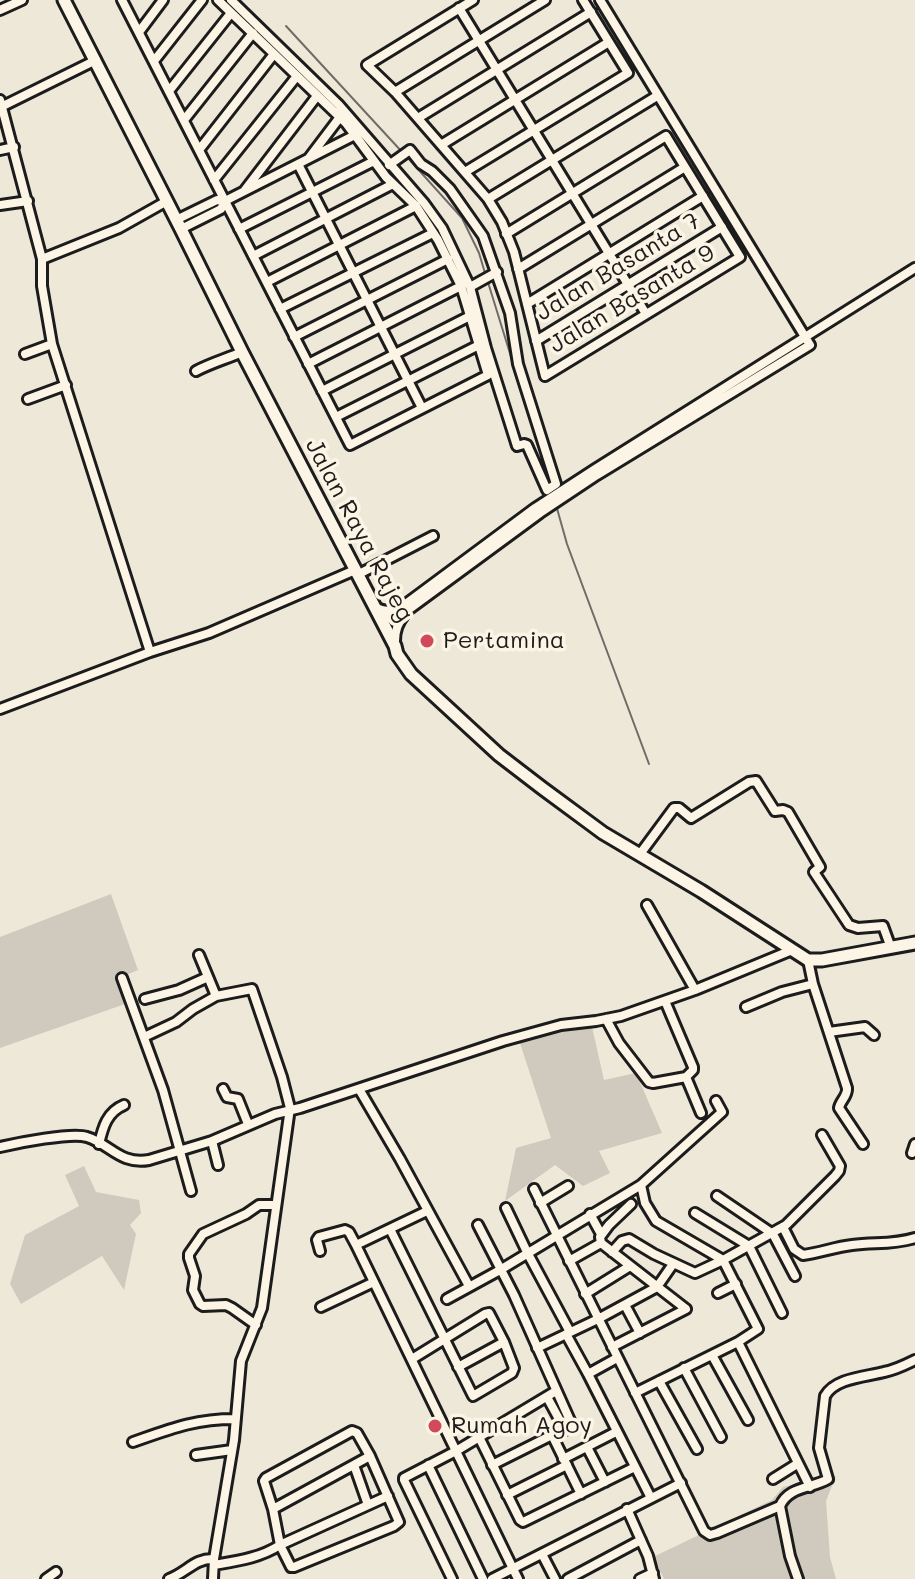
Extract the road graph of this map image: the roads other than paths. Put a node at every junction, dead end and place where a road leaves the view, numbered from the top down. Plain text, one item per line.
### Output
1 (22, 0) edge
2 (64, 0) edge
3 (123, 0) edge
4 (163, 0) edge
5 (202, 0) edge
6 (218, 0) edge
7 (231, 0) edge
8 (473, 0) edge
9 (545, 0) edge
10 (583, 0) edge
11 (600, 0) edge
12 (459, 8) junction
13 (0, 10) edge
14 (591, 12) junction
15 (231, 13) junction
16 (139, 32) junction
17 (253, 33) junction
18 (479, 40) junction
19 (609, 42) junction
20 (274, 54) junction
21 (96, 60) junction
22 (154, 61) junction
23 (497, 70) junction
24 (297, 76) junction
25 (169, 91) junction
26 (395, 92) junction
27 (317, 96) junction
28 (657, 96) junction
29 (515, 100) junction
30 (1, 104) edge
31 (340, 117) junction
32 (418, 118) junction
33 (184, 120) junction
34 (534, 130) junction
35 (355, 135) junction
36 (441, 145) junction
37 (14, 147) junction
38 (0, 150) edge
39 (199, 150) junction
40 (308, 159) junction
41 (552, 160) junction
42 (374, 161) junction
43 (298, 164) junction
44 (389, 165) junction
45 (685, 167) junction
46 (465, 172) junction
47 (214, 180) junction
48 (393, 184) junction
49 (244, 192) junction
50 (312, 192) junction
51 (572, 193) junction
52 (703, 196) junction
53 (488, 199) junction
54 (28, 201) junction
55 (167, 201) junction
56 (225, 201) junction
57 (0, 205) edge
58 (416, 206) junction
59 (325, 218) junction
60 (591, 224) junction
61 (179, 225) junction
62 (722, 227) junction
63 (239, 229) junction
64 (433, 233) junction
65 (506, 234) junction
66 (339, 245) junction
67 (609, 254) junction
68 (253, 256) junction
69 (42, 259) junction
70 (448, 259) junction
71 (915, 268) edge
72 (518, 269) junction
73 (353, 273) junction
74 (490, 276) junction
75 (267, 282) junction
76 (628, 284) junction
77 (466, 286) junction
78 (367, 300) junction
79 (527, 304) junction
80 (280, 309) junction
81 (646, 314) junction
82 (470, 316) junction
83 (381, 327) junction
84 (294, 337) junction
85 (805, 337) junction
86 (536, 341) junction
87 (52, 344) junction
88 (479, 345) junction
89 (242, 352) junction
90 (25, 354) dead end
91 (395, 355) junction
92 (308, 364) junction
93 (196, 371) dead end
94 (408, 381) junction
95 (66, 385) junction
96 (322, 391) junction
97 (28, 399) dead end
98 (422, 408) junction
99 (336, 417) junction
100 (433, 536) dead end
101 (356, 573) junction
102 (374, 606) junction
103 (408, 610) junction
104 (380, 618) junction
105 (395, 646) junction
106 (150, 652) junction
107 (0, 709) edge
108 (640, 854) junction
109 (647, 905) dead end
110 (915, 943) edge
111 (891, 948) junction
112 (792, 950) junction
113 (199, 955) dead end
114 (808, 960) junction
115 (208, 977) junction
116 (122, 978) dead end
117 (813, 984) junction
118 (695, 990) junction
119 (216, 996) junction
120 (145, 999) dead end
121 (665, 1001) junction
122 (746, 1007) dead end
123 (606, 1019) junction
124 (829, 1032) junction
125 (874, 1035) dead end
126 (144, 1037) junction
127 (686, 1077) junction
128 (223, 1089) dead end
129 (359, 1089) junction
130 (716, 1101) dead end
131 (124, 1105) dead end
132 (290, 1111) junction
133 (701, 1113) dead end
134 (248, 1124) junction
135 (822, 1135) dead end
136 (212, 1141) junction
137 (99, 1144) junction
138 (863, 1144) dead end
139 (0, 1147) edge
140 (179, 1152) junction
141 (218, 1165) dead end
142 (641, 1185) junction
143 (568, 1186) dead end
144 (534, 1189) dead end
145 (191, 1191) dead end
146 (717, 1196) dead end
147 (540, 1203) junction
148 (631, 1204) dead end
149 (276, 1205) junction
150 (506, 1208) dead end
151 (427, 1211) junction
152 (695, 1213) dead end
153 (590, 1214) junction
154 (478, 1225) dead end
155 (783, 1227) junction
156 (391, 1231) junction
157 (773, 1234) junction
158 (556, 1236) junction
159 (601, 1238) junction
160 (915, 1238) edge
161 (356, 1245) junction
162 (749, 1246) junction
163 (320, 1251) dead end
164 (527, 1252) junction
165 (612, 1252) junction
166 (723, 1260) junction
167 (569, 1261) junction
168 (673, 1264) junction
169 (630, 1266) junction
170 (500, 1270) junction
171 (795, 1276) dead end
172 (374, 1282) junction
173 (736, 1284) junction
174 (469, 1286) junction
175 (657, 1287) junction
176 (718, 1293) dead end
177 (585, 1294) junction
178 (447, 1299) dead end
179 (625, 1305) junction
180 (321, 1307) dead end
181 (782, 1313) dead end
182 (598, 1319) junction
183 (256, 1325) junction
184 (568, 1333) junction
185 (640, 1333) junction
186 (444, 1340) junction
187 (504, 1342) junction
188 (738, 1342) junction
189 (612, 1347) junction
190 (537, 1348) junction
191 (712, 1355) junction
192 (617, 1358) junction
193 (412, 1359) junction
194 (915, 1360) edge
195 (458, 1367) junction
196 (684, 1368) junction
197 (588, 1374) junction
198 (659, 1381) junction
199 (556, 1391) junction
200 (635, 1393) junction
201 (547, 1397) junction
202 (235, 1419) junction
203 (748, 1420) dead end
204 (568, 1427) junction
205 (616, 1432) junction
206 (552, 1435) junction
207 (479, 1437) junction
208 (721, 1437) dead end
209 (133, 1442) dead end
210 (587, 1447) junction
211 (697, 1449) dead end
212 (232, 1450) junction
213 (456, 1451) junction
214 (196, 1455) dead end
215 (370, 1456) junction
216 (565, 1462) junction
217 (797, 1464) junction
218 (354, 1465) junction
219 (428, 1465) junction
220 (492, 1465) junction
221 (635, 1467) junction
222 (773, 1479) dead end
223 (605, 1482) junction
224 (681, 1483) junction
225 (810, 1487) junction
226 (581, 1494) junction
227 (507, 1495) junction
228 (388, 1496) junction
229 (651, 1498) junction
230 (368, 1505) junction
231 (780, 1506) junction
232 (273, 1509) junction
233 (627, 1509) junction
234 (641, 1540) junction
235 (280, 1545) junction
236 (542, 1554) junction
237 (214, 1562) junction
238 (513, 1569) junction
239 (587, 1569) junction
240 (56, 1572) dead end
241 (653, 1576) edge
242 (46, 1579) edge
243 (169, 1579) edge
244 (213, 1579) edge
245 (452, 1579) edge
246 (483, 1579) edge
247 (492, 1579) edge
248 (518, 1579) edge
249 (555, 1579) edge
250 (568, 1579) edge
251 (592, 1579) edge
252 (640, 1579) edge
253 (798, 1579) edge

1 - 13 street
2 - 21 main road, Jalan Raya Rajeg
3 - 16 street
4 - 16 street
5 - 22 street
6 - 15 street
7 - 44 street
8 - 12 street
9 - 18 street
10 - 14 street
11 - 28 street
12 - 18 street
12 - 26 street
14 - 19 street
14 - 23 street
15 - 17 street
15 - 25 street
16 - 22 street
17 - 20 street
17 - 33 street
18 - 23 street
18 - 26 street
19 - 29 street
19 - 34 street
20 - 24 street
20 - 39 street
21 - 30 street
21 - 55 main road, Jalan Raya Rajeg
22 - 25 street
23 - 29 street
23 - 32 street
24 - 27 street
24 - 47 street
25 - 33 street
26 - 32 street
27 - 31 street
27 - 49 street
28 - 41 street
28 - 85 street
29 - 34 street
29 - 36 street
30 - 37 street
31 - 35 street
31 - 40 street
32 - 36 street
33 - 39 street
34 - 41 street
34 - 46 street
35 - 40 street
35 - 42 street
36 - 46 street
37 - 38 street
37 - 54 street
39 - 47 street
40 - 43 street
41 - 51 street
41 - 53 street
42 - 48 street
42 - 50 street
43 - 49 street
43 - 50 street
44 - 74 street
44 - 77 street
45 - 51 street
45 - 52 street
45 - 60 street
46 - 53 street
47 - 56 street
48 - 58 street
48 - 59 street
49 - 56 street
50 - 59 street
50 - 63 street
51 - 60 street
51 - 65 street
52 - 62 street
52 - 67 street
53 - 65 street
54 - 57 street
54 - 69 street
55 - 61 main road, Jalan Raya Rajeg
55 - 69 street
56 - 61 street
56 - 63 street
58 - 64 street
58 - 66 street
59 - 66 street
59 - 68 street
60 - 67 street
60 - 72 street
61 - 89 main road, Jalan Raya Rajeg
62 - 76 street, Jalan Basanta 7
62 - 81 street, Jalan Basanta 9
63 - 68 street
64 - 70 street
64 - 73 street
65 - 72 street
66 - 73 street
66 - 75 street
67 - 76 street
67 - 79 street
68 - 75 street
69 - 87 street
70 - 77 street
70 - 78 street
71 - 85 street
72 - 79 street
73 - 78 street
73 - 80 street
74 - 77 street
74 - 77 street
75 - 80 street
76 - 81 street
76 - 86 street, Jalan Basanta 7
77 - 82 street
77 - 83 street
78 - 83 street
78 - 84 street
79 - 86 street
80 - 84 street
81 - 86 street, Jalan Basanta 9
82 - 88 street
82 - 91 street
83 - 91 street
83 - 92 street
84 - 92 street
85 - 102 street
85 - 103 street
87 - 90 street
87 - 95 street
88 - 94 street
88 - 98 street
89 - 93 street
89 - 101 main road, Jalan Raya Rajeg
91 - 94 street
91 - 96 street
92 - 96 street
94 - 98 street
94 - 99 street
95 - 97 street
95 - 106 street
96 - 99 street
98 - 99 street
100 - 101 street
101 - 102 main road, Jalan Raya Rajeg
101 - 106 street
102 - 104 main road, Jalan Raya Rajeg
103 - 104 street
103 - 105 street
104 - 105 main road, Jalan Raya Rajeg
105 - 108 main road, Jalan Raya Rajeg
106 - 107 street
108 - 111 street
108 - 112 main road, Jalan Raya Rajeg
109 - 118 street
110 - 111 main road
111 - 114 main road
112 - 114 main road, Jalan Raya Rajeg
112 - 118 street
113 - 115 street
114 - 117 street
115 - 119 street
115 - 120 street
116 - 126 street
117 - 122 street
117 - 124 street
118 - 121 street
119 - 126 street
119 - 132 street
121 - 123 street
121 - 127 street
123 - 127 street
123 - 129 street
124 - 125 street
124 - 138 street
126 - 140 street
127 - 133 street
128 - 134 street
129 - 132 street
129 - 151 street
130 - 142 street
131 - 137 street
132 - 134 street
132 - 149 street
134 - 136 street
135 - 155 street
136 - 140 street
136 - 141 street
137 - 139 street
137 - 140 street
140 - 145 street
142 - 153 street
142 - 166 street
143 - 147 street
144 - 147 street
146 - 157 street
147 - 158 street
148 - 159 street
149 - 183 street
149 - 183 street
150 - 164 street
151 - 156 street
151 - 174 street
152 - 162 street
153 - 158 street
153 - 159 street
154 - 170 street
155 - 157 street
155 - 160 street
156 - 161 street
156 - 186 street
157 - 162 street
157 - 171 street
158 - 164 street
158 - 167 street
159 - 165 street
159 - 167 street
161 - 163 street
161 - 172 street
162 - 166 street
162 - 181 street
164 - 170 street
164 - 184 street
165 - 168 street
165 - 169 street
166 - 168 street
166 - 173 street
167 - 177 street
168 - 175 street
169 - 175 street
169 - 177 street
170 - 174 street
170 - 190 street
172 - 180 street
172 - 193 street
173 - 176 street
173 - 188 street
174 - 178 street
175 - 179 street
175 - 185 street
177 - 182 street
179 - 182 street
179 - 185 street
182 - 184 street
182 - 189 street
183 - 202 street
184 - 190 street
184 - 197 street
185 - 189 street
186 - 187 street
186 - 193 street
186 - 195 street
187 - 195 street
187 - 195 street
188 - 191 street
188 - 217 street
189 - 192 street
190 - 199 street
191 - 196 street
191 - 203 street
192 - 197 street
192 - 200 street
193 - 213 street
194 - 225 street
196 - 198 street
196 - 208 street
197 - 205 street
198 - 200 street
198 - 211 street
199 - 201 street
199 - 204 street
200 - 224 street
201 - 204 street
201 - 207 street
202 - 209 street
202 - 212 street
204 - 206 street
205 - 210 street
205 - 221 street
206 - 216 street
206 - 220 street
207 - 213 street
207 - 220 street
210 - 216 street
210 - 223 street
212 - 214 street
212 - 237 street
213 - 219 street
213 - 238 street
215 - 218 street
215 - 228 street
215 - 232 street
216 - 226 street
216 - 227 street
217 - 222 street
217 - 225 street
218 - 230 street
218 - 232 street
219 - 245 street
219 - 246 street
220 - 227 street
221 - 223 street
221 - 229 street
223 - 226 street
224 - 229 street
224 - 231 street
225 - 231 street
226 - 227 street
228 - 230 street
228 - 235 street
229 - 233 street
230 - 235 street
231 - 253 street
232 - 235 street
233 - 234 street
233 - 236 street
234 - 239 street
234 - 241 street
235 - 237 street
236 - 238 street
236 - 249 street
237 - 243 street
237 - 244 street
238 - 247 street
238 - 248 street
239 - 250 street
239 - 251 street
240 - 242 street
241 - 252 street

